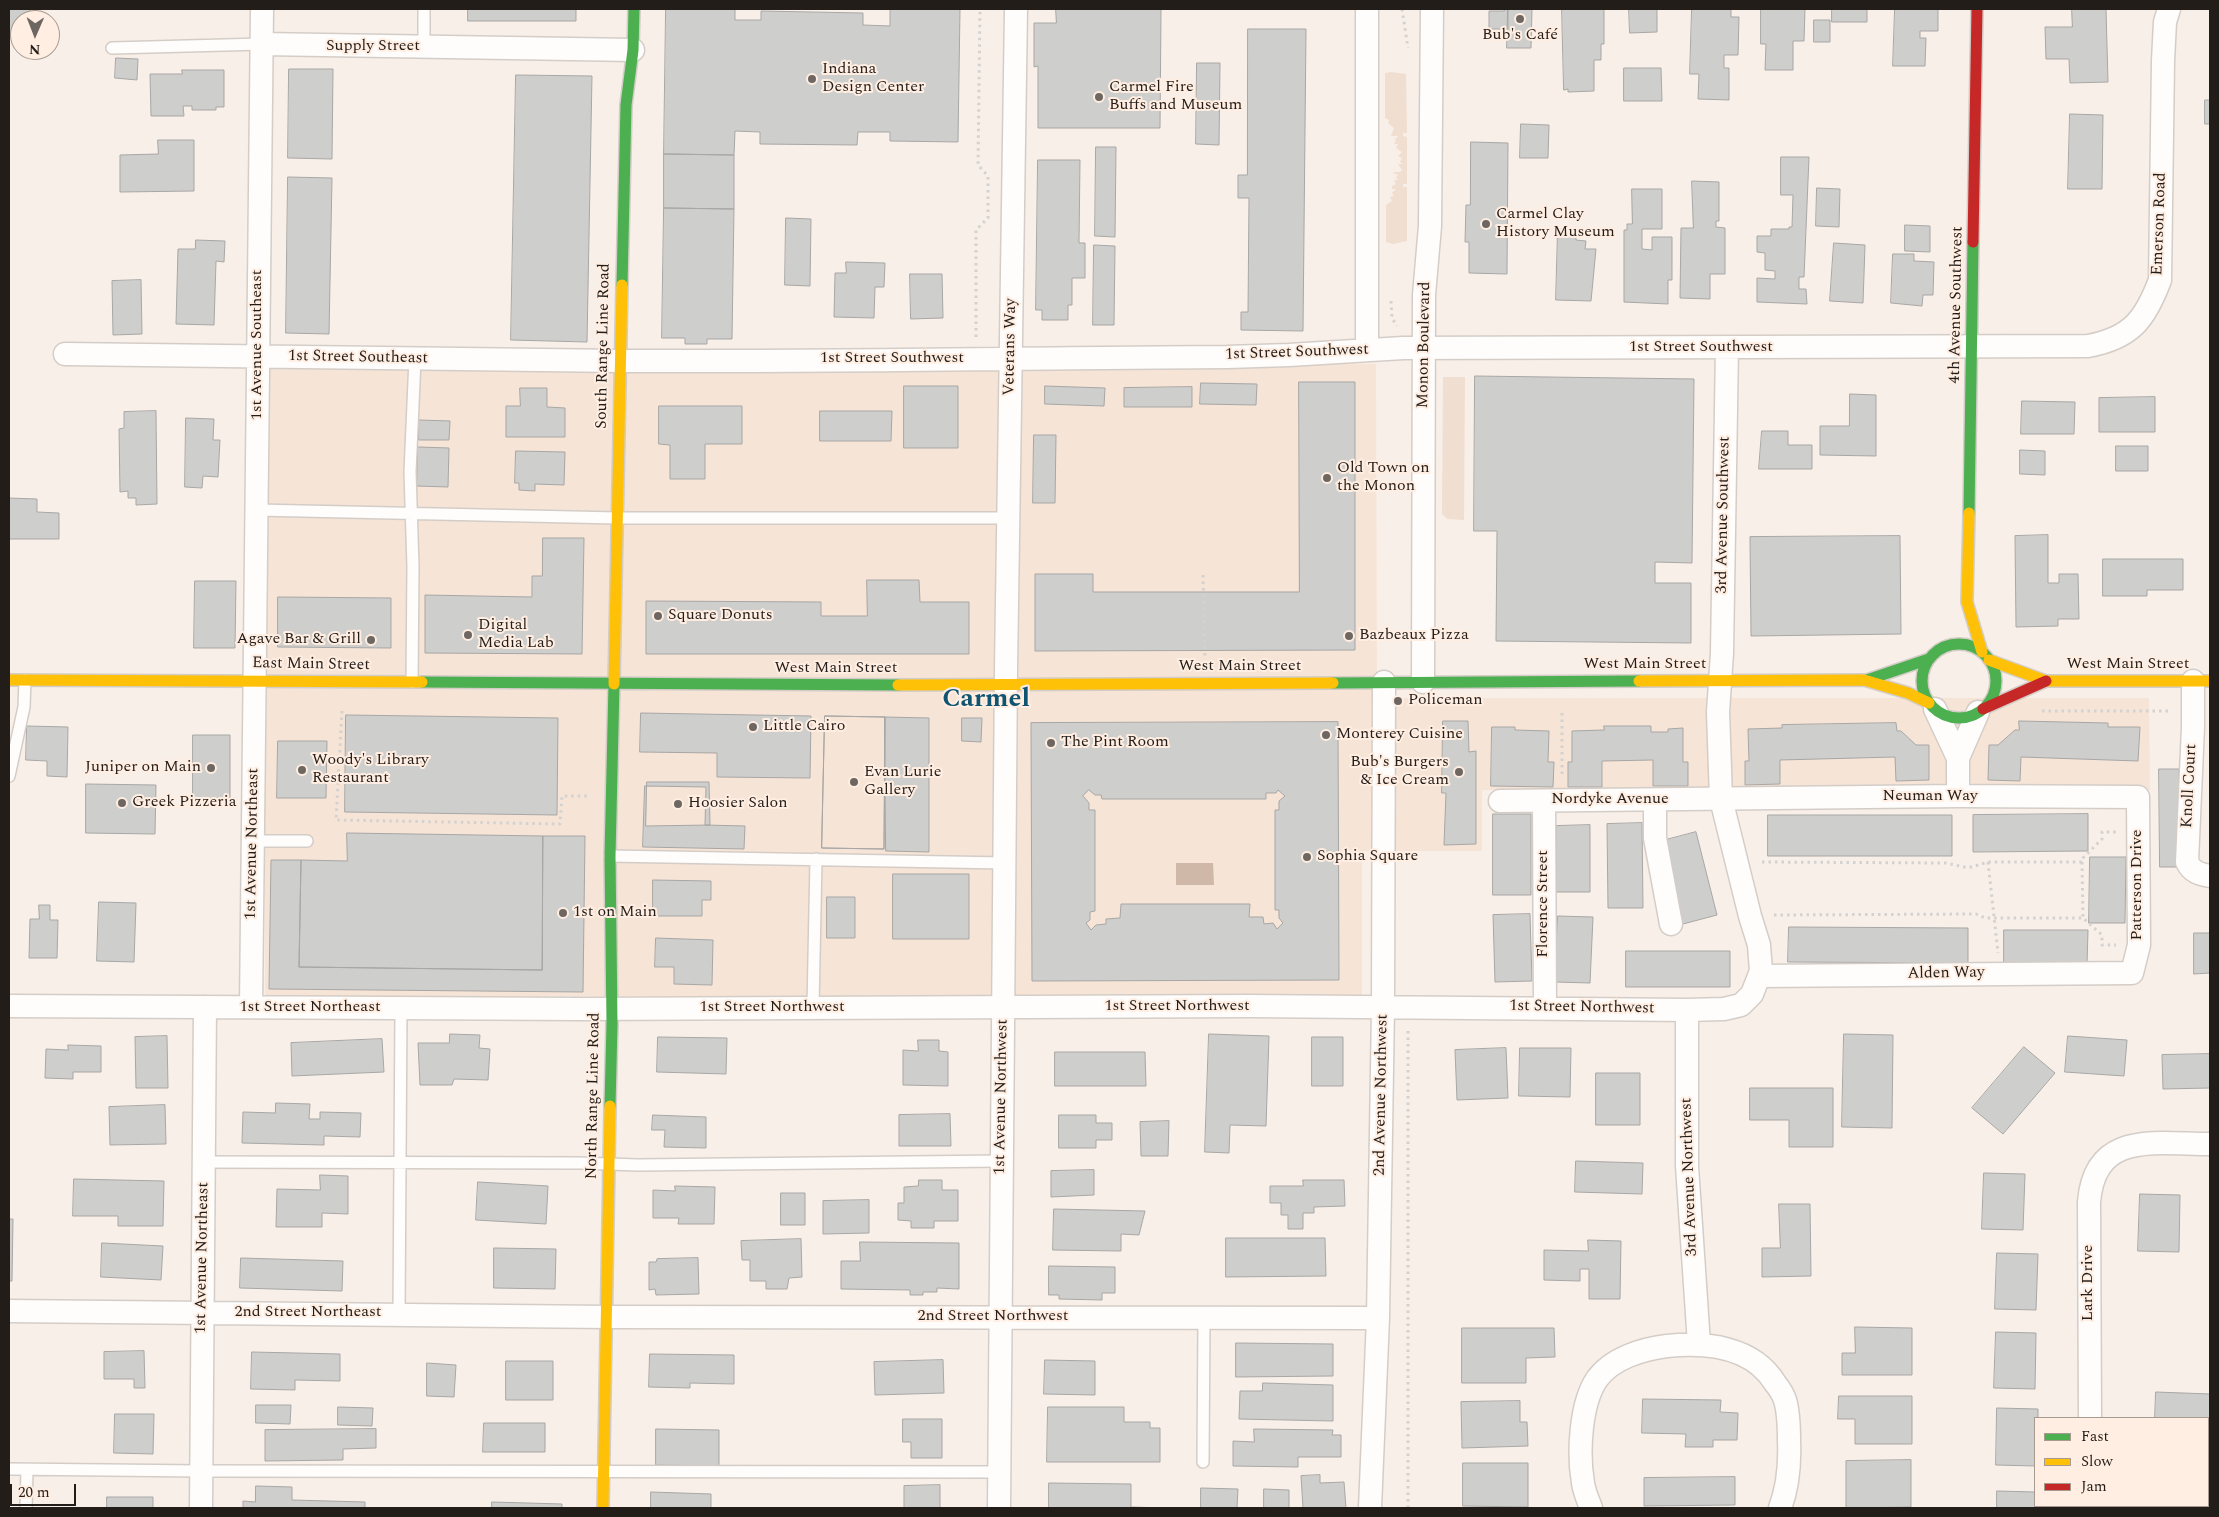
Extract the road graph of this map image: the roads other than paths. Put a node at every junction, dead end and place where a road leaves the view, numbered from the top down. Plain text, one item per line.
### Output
1 (262, 9) edge
2 (424, 9) edge
3 (634, 9) edge
4 (1016, 9) edge
5 (1367, 9) edge
6 (1432, 9) edge
7 (1977, 9) edge
8 (2168, 9) edge
9 (262, 44) junction
10 (424, 47) junction
11 (112, 48) dead end
12 (633, 50) junction
13 (1973, 347) junction
14 (1425, 348) junction
15 (1727, 348) junction
16 (1367, 350) junction
17 (65, 354) dead end
18 (258, 355) junction
19 (1011, 358) junction
20 (415, 359) junction
21 (620, 361) junction
22 (257, 510) junction
23 (411, 514) junction
24 (617, 518) junction
25 (1009, 518) junction
26 (1967, 602) junction
27 (1957, 616) dead end
28 (1944, 637) dead end
29 (1933, 655) junction
30 (1986, 656) junction
31 (9, 680) edge
32 (25, 680) junction
33 (1867, 680) junction
34 (255, 681) junction
35 (2046, 681) junction
36 (2201, 681) edge
37 (412, 682) junction
38 (1384, 682) junction
39 (1423, 682) junction
40 (1719, 682) junction
41 (614, 684) junction
42 (1006, 685) junction
43 (1932, 706) junction
44 (1981, 710) junction
45 (1958, 758) junction
46 (9, 776) edge
47 (1958, 796) junction
48 (2138, 797) joint
49 (1721, 799) junction
50 (1655, 800) junction
51 (1500, 801) dead end
52 (1553, 801) junction
53 (253, 841) junction
54 (307, 841) dead end
55 (610, 856) junction
56 (816, 859) junction
57 (1005, 863) junction
58 (2210, 876) edge
59 (1671, 924) dead end
60 (2132, 973) joint
61 (1760, 976) junction
62 (9, 1006) edge
63 (205, 1007) junction
64 (251, 1007) junction
65 (813, 1007) junction
66 (1383, 1007) junction
67 (401, 1008) junction
68 (612, 1008) junction
69 (1003, 1008) junction
70 (1545, 1008) junction
71 (1687, 1010) junction
72 (2210, 1144) edge
73 (1001, 1161) junction
74 (204, 1162) junction
75 (400, 1163) junction
76 (609, 1164) junction
77 (9, 1311) edge
78 (203, 1312) junction
79 (399, 1313) junction
80 (608, 1316) junction
81 (1001, 1317) junction
82 (1204, 1317) junction
83 (1378, 1318) junction
84 (1699, 1344) junction
85 (2090, 1417) edge
86 (1203, 1462) dead end
87 (9, 1469) edge
88 (27, 1470) junction
89 (202, 1472) junction
90 (603, 1472) junction
91 (999, 1472) junction
92 (26, 1508) edge
93 (201, 1508) edge
94 (603, 1508) edge
95 (999, 1508) edge
96 (1370, 1508) edge
97 (1591, 1508) edge
98 (1780, 1508) edge

1 - 9 street, 1st Avenue Southeast
2 - 10 lane
3 - 12 main road, South Range Line Road
4 - 19 street, Veterans Way
5 - 16 street
6 - 14 street, Monon Boulevard
7 - 13 main road, 4th Avenue Southwest
8 - 13 street, Emerson Road
9 - 10 street, Supply Street
9 - 11 lane, Supply Street
9 - 18 street, 1st Avenue Southeast
10 - 12 street, Supply Street
12 - 21 main road, South Range Line Road
13 - 15 street, 1st Street Southwest
13 - 26 main road, 4th Avenue Southwest
14 - 15 street, 1st Street Southwest
14 - 16 street, 1st Street Southwest
14 - 39 street, Monon Boulevard
15 - 40 street, 3rd Avenue Southwest
16 - 19 street, 1st Street Southwest
17 - 18 street, 1st Street Southeast
18 - 20 street, 1st Street Southeast
18 - 22 street, 1st Avenue Southeast
19 - 21 street, 1st Street Southwest
19 - 25 street, Veterans Way
20 - 21 street, 1st Street Southeast
20 - 23 lane
21 - 24 main road, South Range Line Road
22 - 23 lane
22 - 34 street, 1st Avenue Southeast
23 - 24 lane
23 - 37 lane
24 - 25 lane
24 - 41 main road, South Range Line Road
25 - 42 street, Veterans Way
26 - 27 main road
26 - 30 main road, 4th Avenue Southwest
28 - 29 main road
29 - 30 main road
29 - 33 main road, West Main Street
29 - 43 main road
30 - 35 main road, West Main Street
30 - 44 main road
31 - 32 main road, East Main Street
32 - 34 main road, East Main Street
32 - 46 lane
33 - 40 main road, West Main Street
33 - 43 main road, West Main Street
34 - 37 main road, East Main Street
34 - 53 street, 1st Avenue Northeast
35 - 36 main road, West Main Street
35 - 44 main road, West Main Street
36 - 58 street, Knoll Court
37 - 41 main road, East Main Street
38 - 39 main road, West Main Street
38 - 42 main road, West Main Street
38 - 66 street, 2nd Avenue Northwest
39 - 40 main road, West Main Street
40 - 49 street
41 - 42 main road, West Main Street
41 - 55 main road, North Range Line Road
42 - 57 street, 1st Avenue Northwest
43 - 44 main road
43 - 45 street
44 - 45 street
45 - 47 street
47 - 48 street, Neuman Way
47 - 49 street, Neuman Way
48 - 60 street, Patterson Drive
49 - 50 street, Nordyke Avenue
49 - 61 street
50 - 52 street, Nordyke Avenue
50 - 59 street
51 - 52 street, Nordyke Avenue
52 - 70 street, Florence Street
53 - 54 lane
53 - 64 street, 1st Avenue Northeast
55 - 56 lane
55 - 68 main road, North Range Line Road
56 - 57 lane
56 - 65 lane
57 - 69 street, 1st Avenue Northwest
60 - 61 street, Alden Way
61 - 71 street, 1st Street Northwest
62 - 63 street, 1st Street Northeast
63 - 64 street, 1st Street Northeast
63 - 74 street, 1st Avenue Northeast
64 - 67 street, 1st Street Northeast
65 - 68 street, 1st Street Northwest
65 - 69 street, 1st Street Northwest
66 - 69 street, 1st Street Northwest
66 - 70 street, 1st Street Northwest
66 - 83 street, 2nd Avenue Northwest
67 - 68 street, 1st Street Northeast
67 - 75 lane
68 - 76 main road, North Range Line Road
69 - 73 street, 1st Avenue Northwest
70 - 71 street, 1st Street Northwest
71 - 84 street, 3rd Avenue Northwest
72 - 85 street, Lark Drive
73 - 76 lane
73 - 81 street, 1st Avenue Northwest
74 - 75 lane
74 - 78 street, 1st Avenue Northeast
75 - 76 lane
75 - 79 lane
76 - 80 main road, North Range Line Road
77 - 78 street, 2nd Street Northeast
78 - 79 street, 2nd Street Northeast
78 - 89 street, 1st Avenue Northeast
79 - 80 street, 2nd Street Northeast
80 - 81 street, 2nd Street Northwest
80 - 90 main road, North Range Line Road
81 - 82 street, 2nd Street Northwest
81 - 91 street, 1st Avenue Northwest
82 - 83 street, 2nd Street Northwest
82 - 86 lane
83 - 96 street, 2nd Avenue Northwest
84 - 97 street
84 - 98 street
87 - 88 lane
88 - 89 lane
88 - 92 lane
89 - 90 lane
89 - 93 street, 1st Avenue Northeast
90 - 91 lane
90 - 94 main road, North Range Line Road
91 - 95 street, 1st Avenue Northwest

